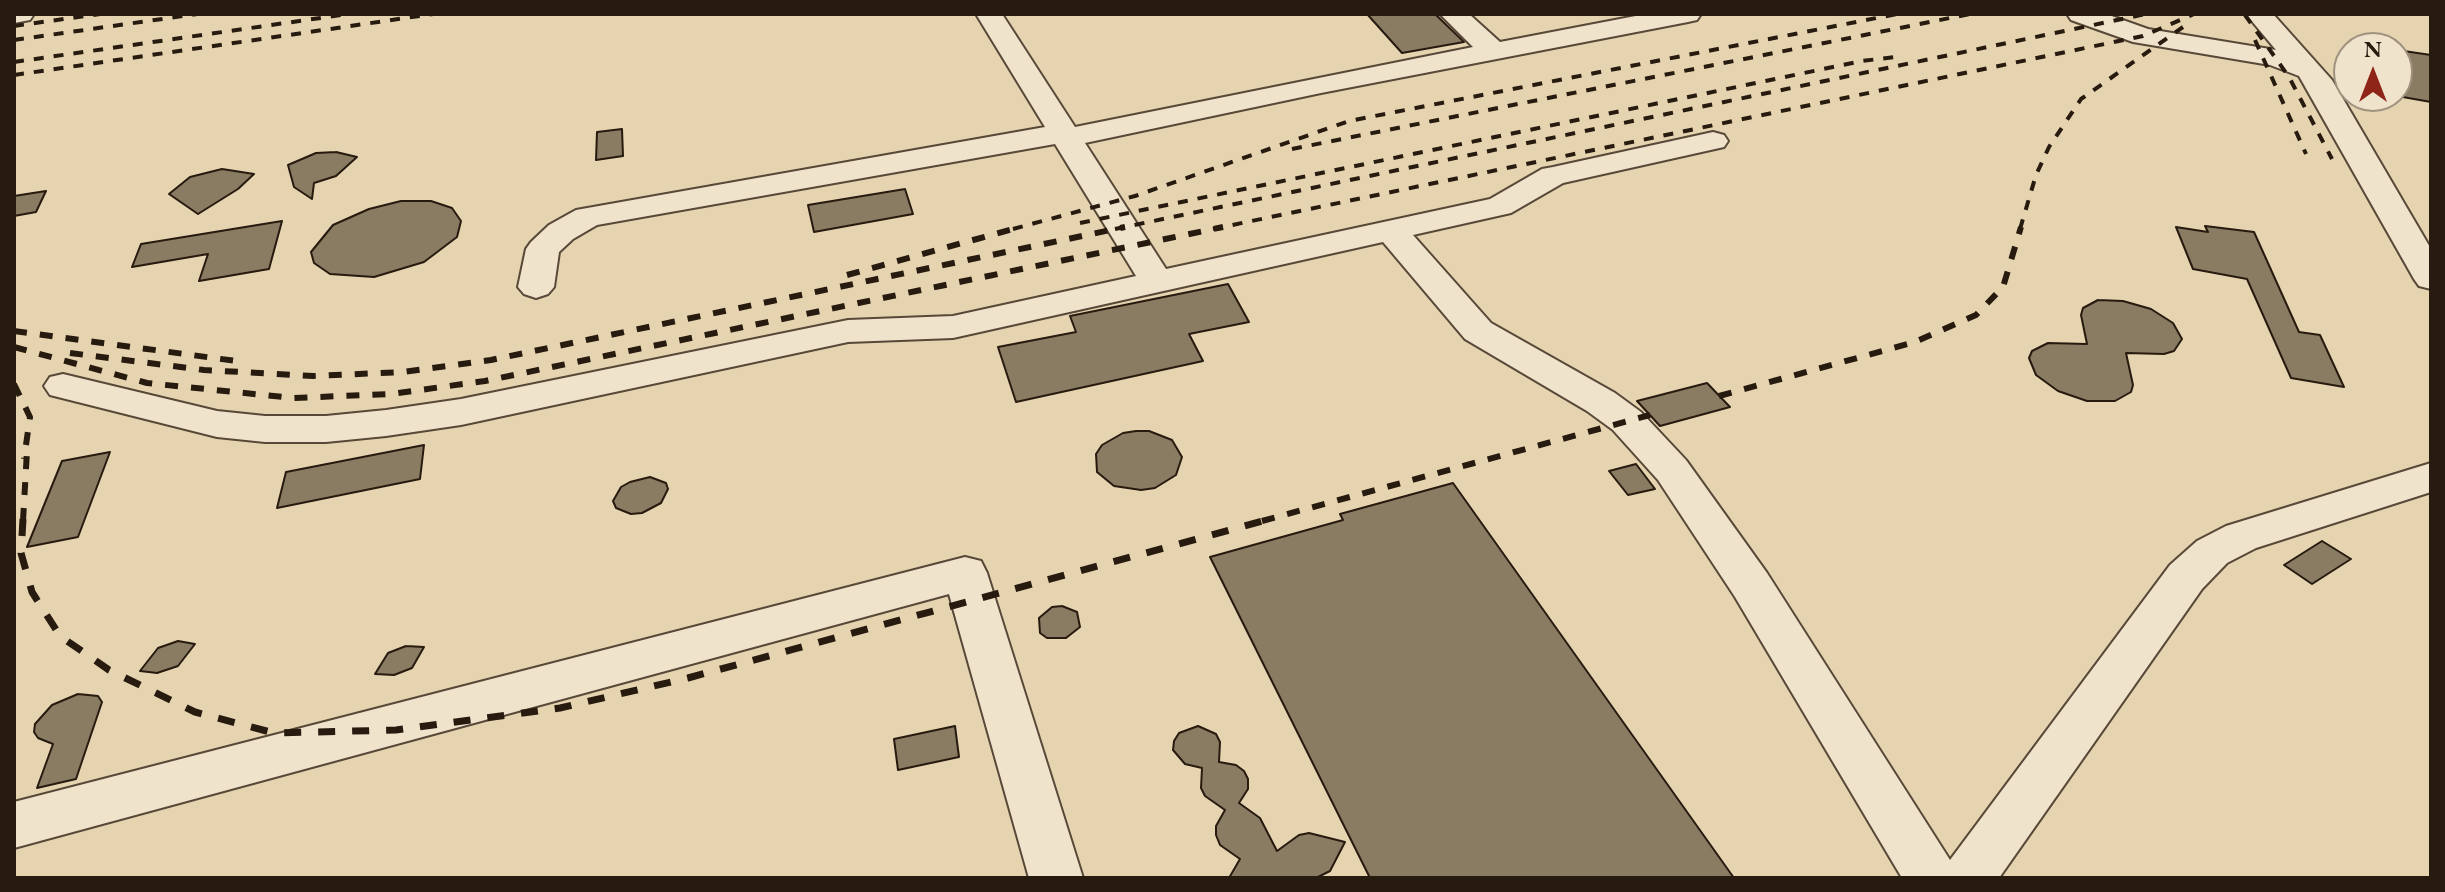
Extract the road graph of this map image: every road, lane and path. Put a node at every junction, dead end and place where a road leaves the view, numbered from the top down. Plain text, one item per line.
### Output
1 (21, 14) edge
2 (989, 14) edge
3 (1453, 14) edge
4 (1688, 14) edge
5 (2080, 14) edge
6 (2259, 14) edge
7 (14, 15) edge
8 (1494, 51) junction
9 (2306, 69) junction
10 (1064, 136) junction
11 (1713, 141) dead end
12 (1391, 231) junction
13 (2431, 279) edge
14 (1157, 282) junction
15 (536, 287) dead end
16 (63, 386) dead end
17 (2431, 477) edge
18 (14, 825) edge
19 (1056, 878) edge
20 (1931, 878) edge
21 (1968, 878) edge

1 - 7 street
2 - 10 street
3 - 8 street
4 - 8 street
5 - 9 street
6 - 9 street
8 - 10 street
9 - 13 street
10 - 14 street
10 - 15 street
11 - 12 street
12 - 14 street
12 - 20 street
14 - 16 street
17 - 21 street
18 - 19 street

